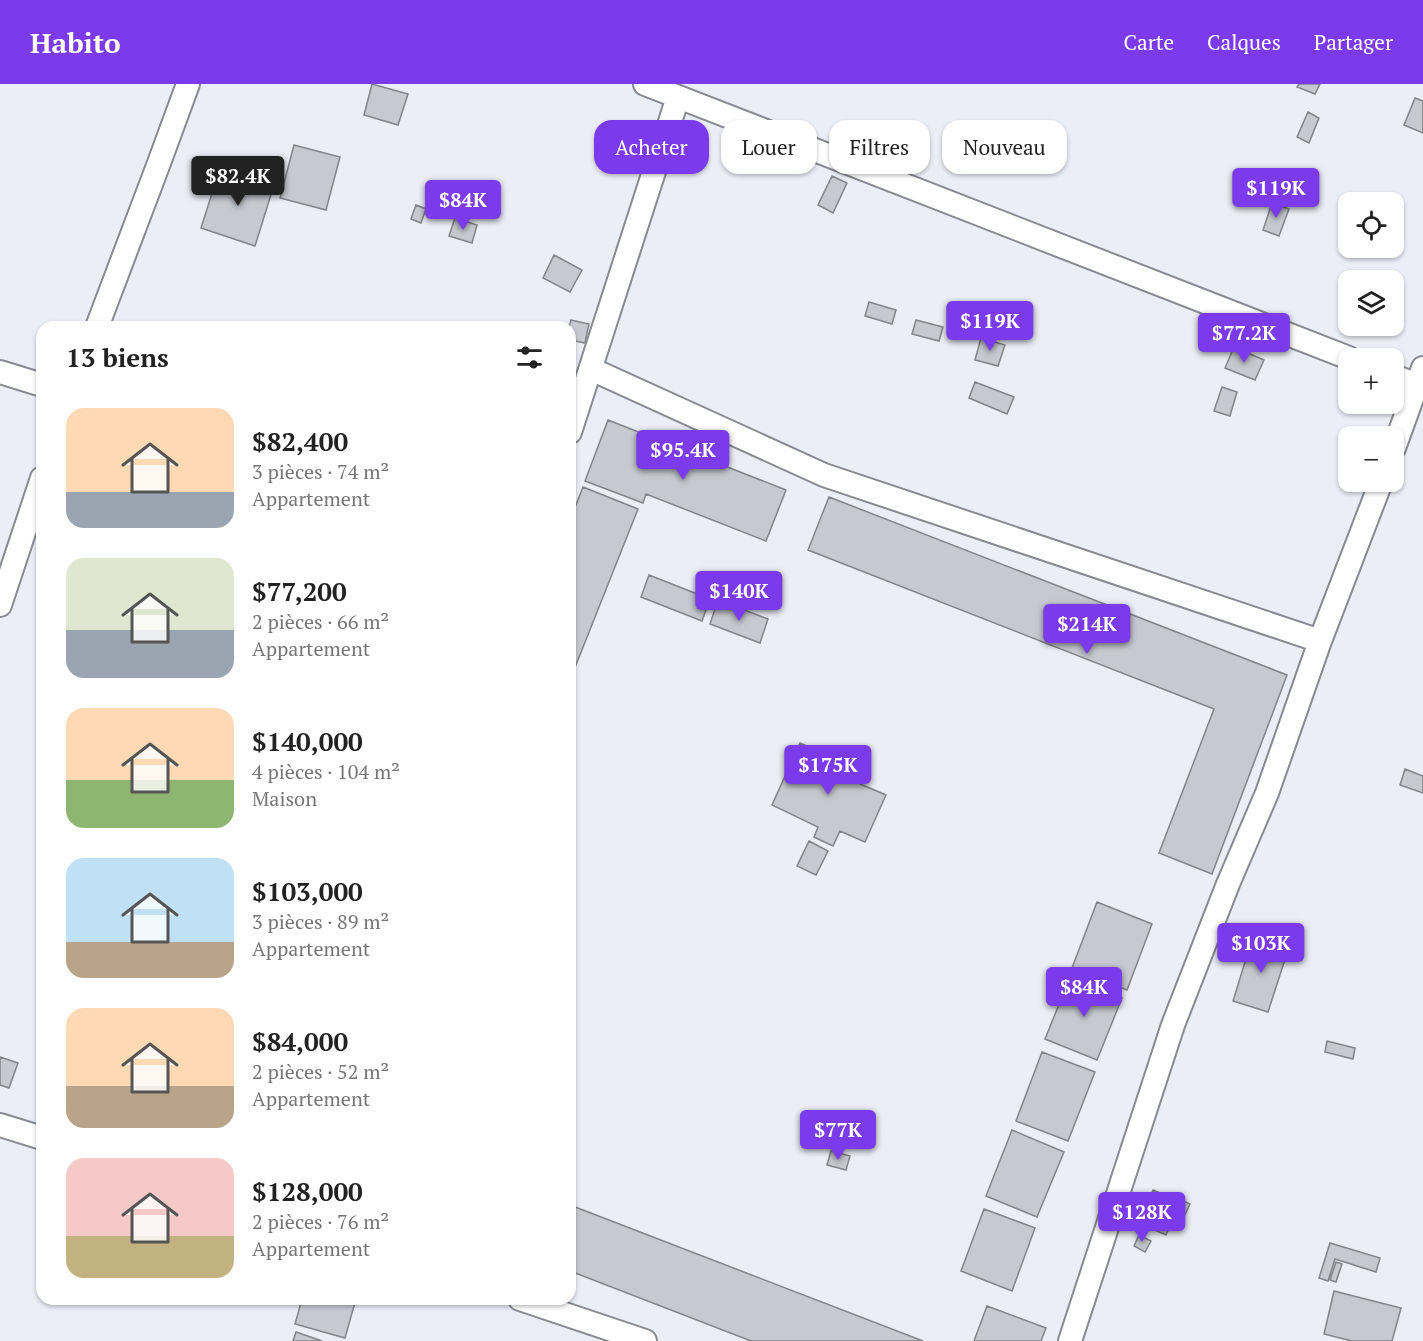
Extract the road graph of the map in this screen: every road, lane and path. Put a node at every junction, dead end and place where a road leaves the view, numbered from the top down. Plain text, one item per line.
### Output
1 (188, 84) edge
2 (645, 84) edge
3 (678, 97) junction
4 (99, 321) edge
5 (1338, 354) edge
6 (591, 369) junction
7 (0, 372) edge
8 (1404, 376) edge
9 (1420, 377) edge
10 (36, 383) edge
11 (576, 414) edge
12 (1402, 426) edge
13 (1377, 492) edge
14 (36, 496) edge
15 (0, 605) edge
16 (1320, 641) junction
17 (0, 1125) edge
18 (36, 1136) edge
19 (538, 1305) edge
20 (645, 1341) edge
21 (1070, 1341) edge

1 - 4 street
2 - 3 street
3 - 5 street
3 - 6 street
6 - 11 street
6 - 16 street
7 - 10 street
8 - 9 street
9 - 12 street
13 - 16 street
14 - 15 street
16 - 21 street
17 - 18 street
19 - 20 street

